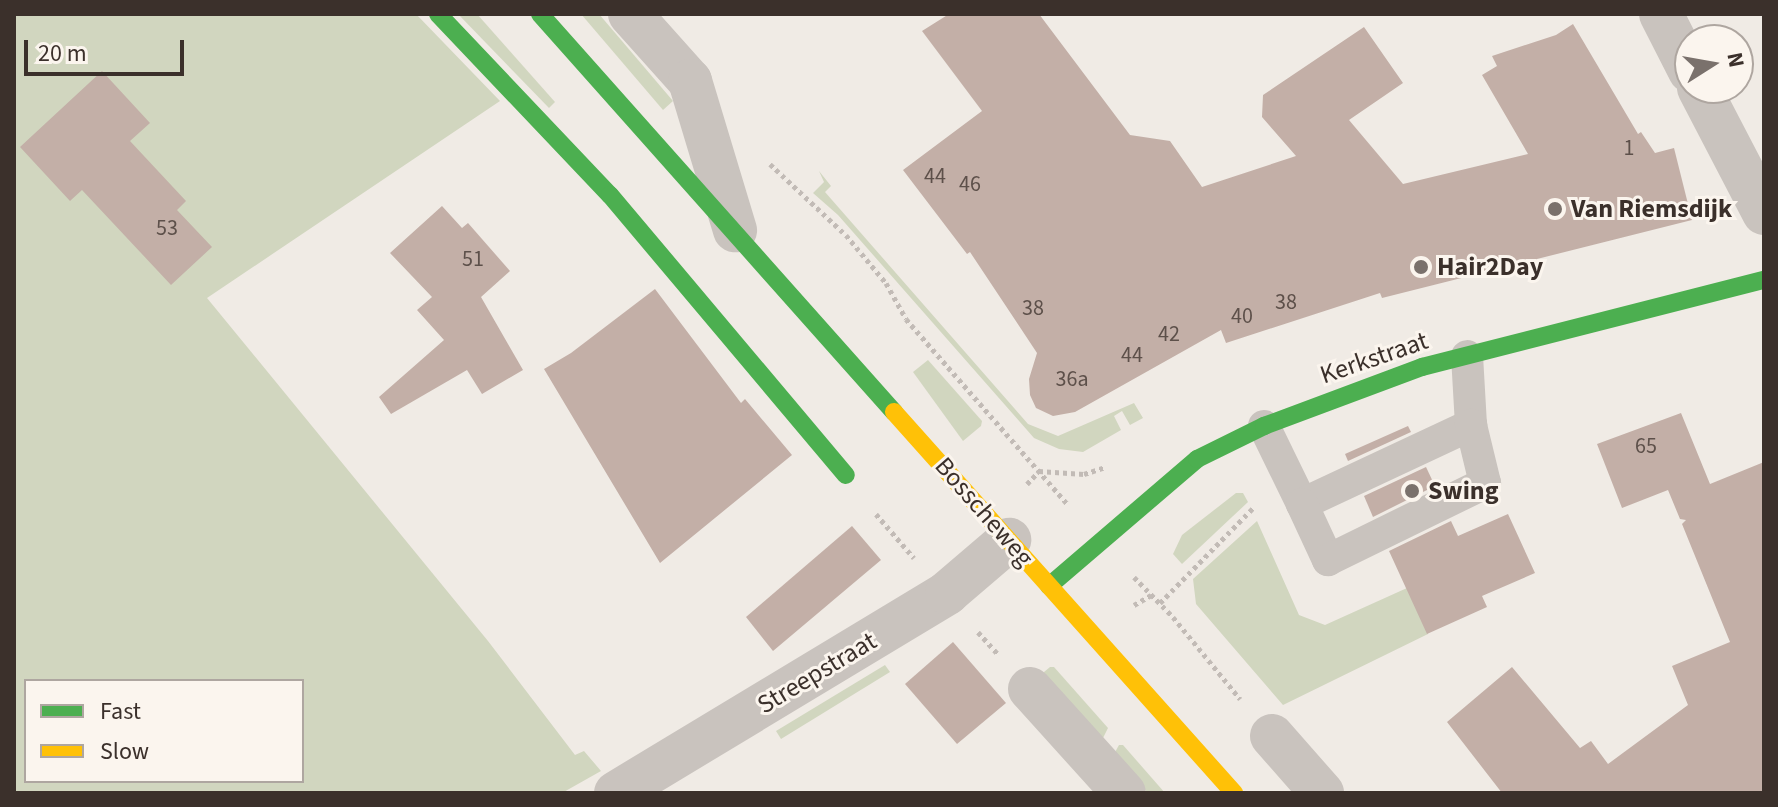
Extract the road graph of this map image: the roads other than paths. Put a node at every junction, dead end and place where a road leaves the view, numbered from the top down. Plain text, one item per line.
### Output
1 (438, 14) edge
2 (540, 14) edge
3 (630, 14) edge
4 (1661, 14) edge
5 (1674, 40) edge
6 (1707, 104) edge
7 (1764, 213) edge
8 (735, 230) junction
9 (1764, 280) edge
10 (1467, 356) junction
11 (1471, 425) junction
12 (1264, 426) junction
13 (846, 475) road end
14 (1302, 504) junction
15 (1009, 540) junction
16 (1049, 586) junction
17 (1017, 674) road end
18 (1272, 736) dead end
19 (616, 793) edge
20 (1124, 793) edge
21 (1234, 793) edge
22 (1322, 793) edge

1 - 13 street
2 - 8 street, Bosscheweg
3 - 8 street, Bosscheweg
4 - 5 street
6 - 7 street
8 - 15 street, Bosscheweg
9 - 10 street, Kerkstraat
10 - 11 lane
10 - 12 street, Kerkstraat
11 - 14 lane
11 - 14 lane
12 - 14 lane
12 - 16 street, Kerkstraat
15 - 16 street, Bosscheweg
15 - 19 street, Streepstraat
16 - 21 street, Bosscheweg
17 - 20 street
18 - 22 street

